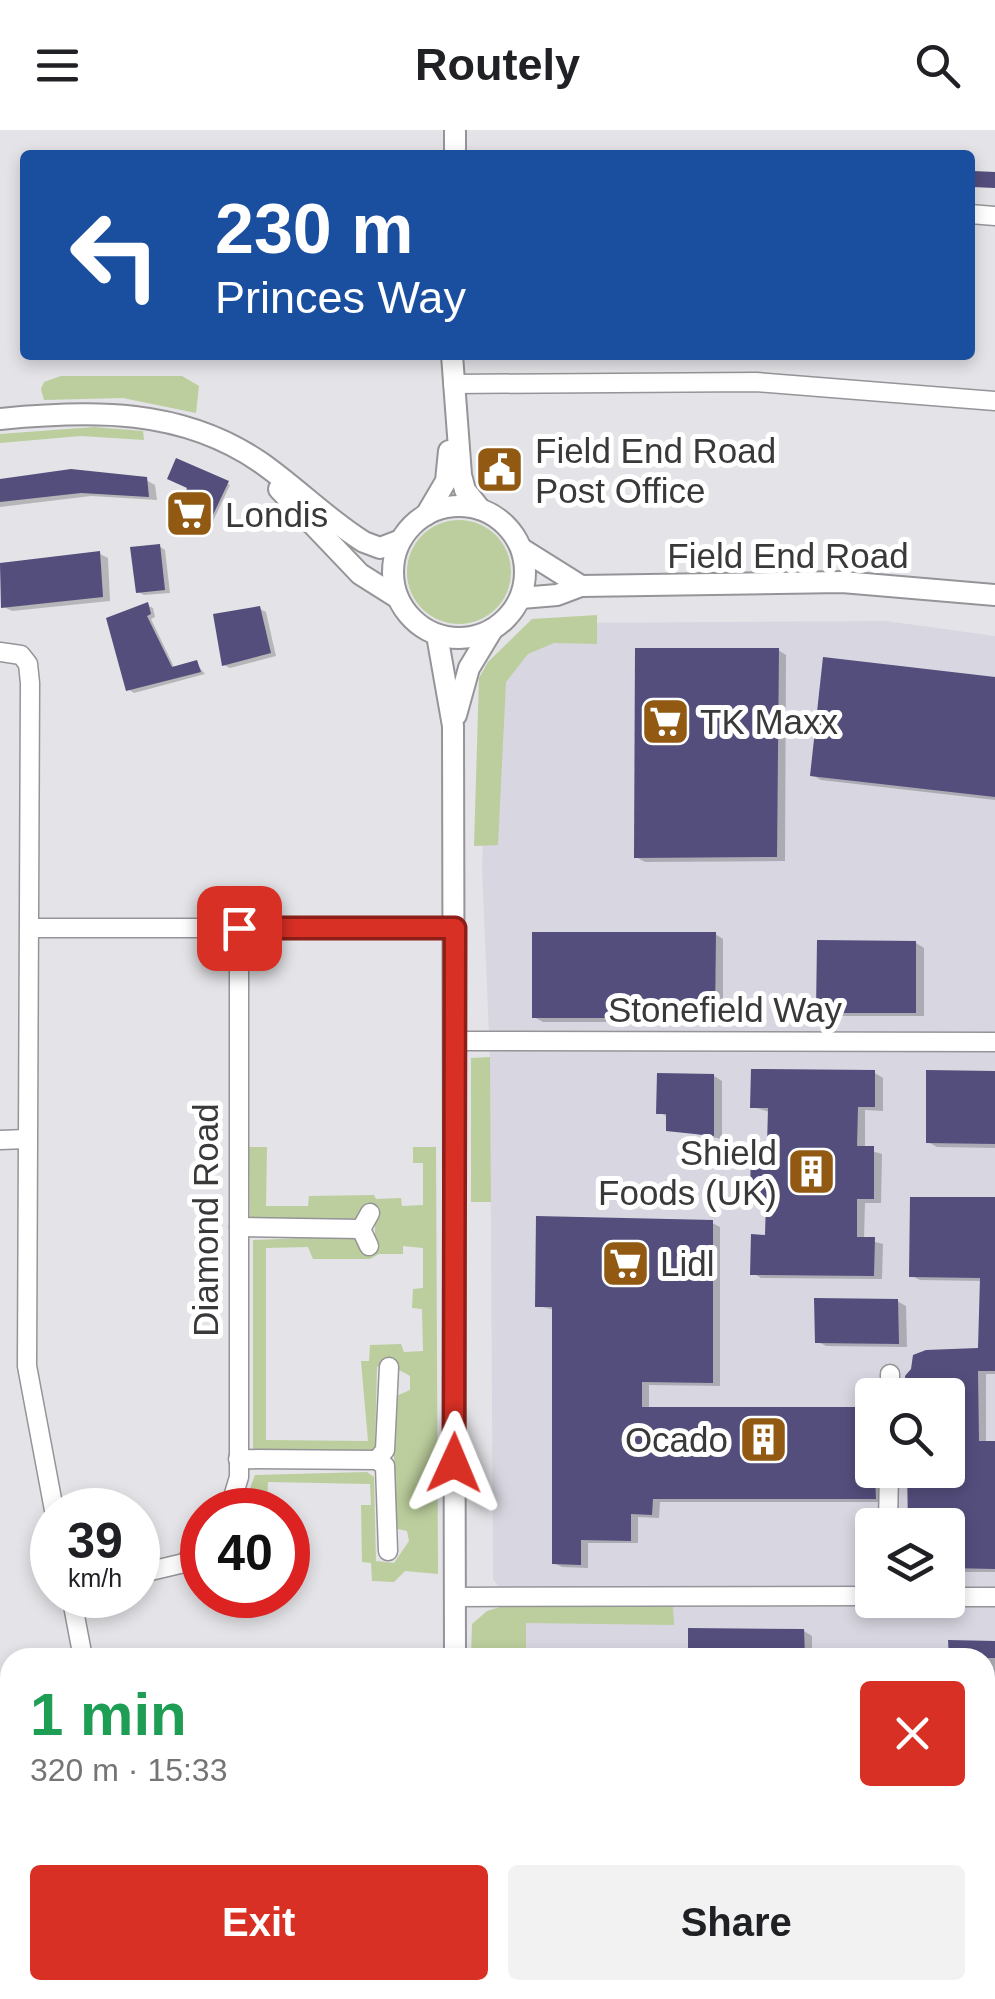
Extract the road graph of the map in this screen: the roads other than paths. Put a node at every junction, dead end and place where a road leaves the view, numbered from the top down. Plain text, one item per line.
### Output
1 (452, 360) edge
2 (453, 384) junction
3 (995, 401) edge
4 (0, 420) edge
5 (238, 450) junction
6 (480, 509) junction
7 (426, 515) junction
8 (402, 540) junction
9 (522, 549) junction
10 (581, 586) junction
11 (995, 595) edge
12 (398, 598) junction
13 (520, 598) junction
14 (492, 630) junction
15 (437, 635) junction
16 (2, 652) edge
17 (453, 726) junction
18 (30, 928) junction
19 (239, 928) junction
20 (455, 928) junction
21 (454, 1041) junction
22 (995, 1042) edge
23 (0, 1140) edge
24 (27, 1140) junction
25 (238, 1227) junction
26 (367, 1229) dead end
27 (390, 1367) dead end
28 (890, 1374) dead end
29 (890, 1378) edge
30 (238, 1459) junction
31 (377, 1460) junction
32 (50, 1488) edge
33 (236, 1488) edge
34 (388, 1551) dead end
35 (855, 1596) edge
36 (965, 1596) edge
37 (995, 1597) edge
38 (454, 1598) junction
39 (76, 1618) edge
40 (81, 1648) edge
41 (455, 1648) edge

1 - 2 street
2 - 3 street
2 - 6 street
2 - 7 street
4 - 5 street
5 - 8 street
5 - 12 street
6 - 7 street
6 - 9 street
7 - 8 street
8 - 12 street
9 - 10 street
9 - 13 street
10 - 11 street, Field End Road
10 - 13 street, Field End Road
12 - 15 street
13 - 14 street
14 - 15 street
14 - 17 street
15 - 17 street
16 - 18 street
17 - 20 street
18 - 19 street
18 - 24 street
19 - 20 street
19 - 25 street, Diamond Road
20 - 21 street
21 - 22 street, Stonefield Way
21 - 38 street
23 - 24 street
24 - 32 street
25 - 26 street
25 - 30 street, Diamond Road
27 - 31 street
28 - 29 street
30 - 31 street
30 - 33 street, Diamond Road
31 - 34 street
35 - 38 street
36 - 37 street
38 - 41 street
39 - 40 street

